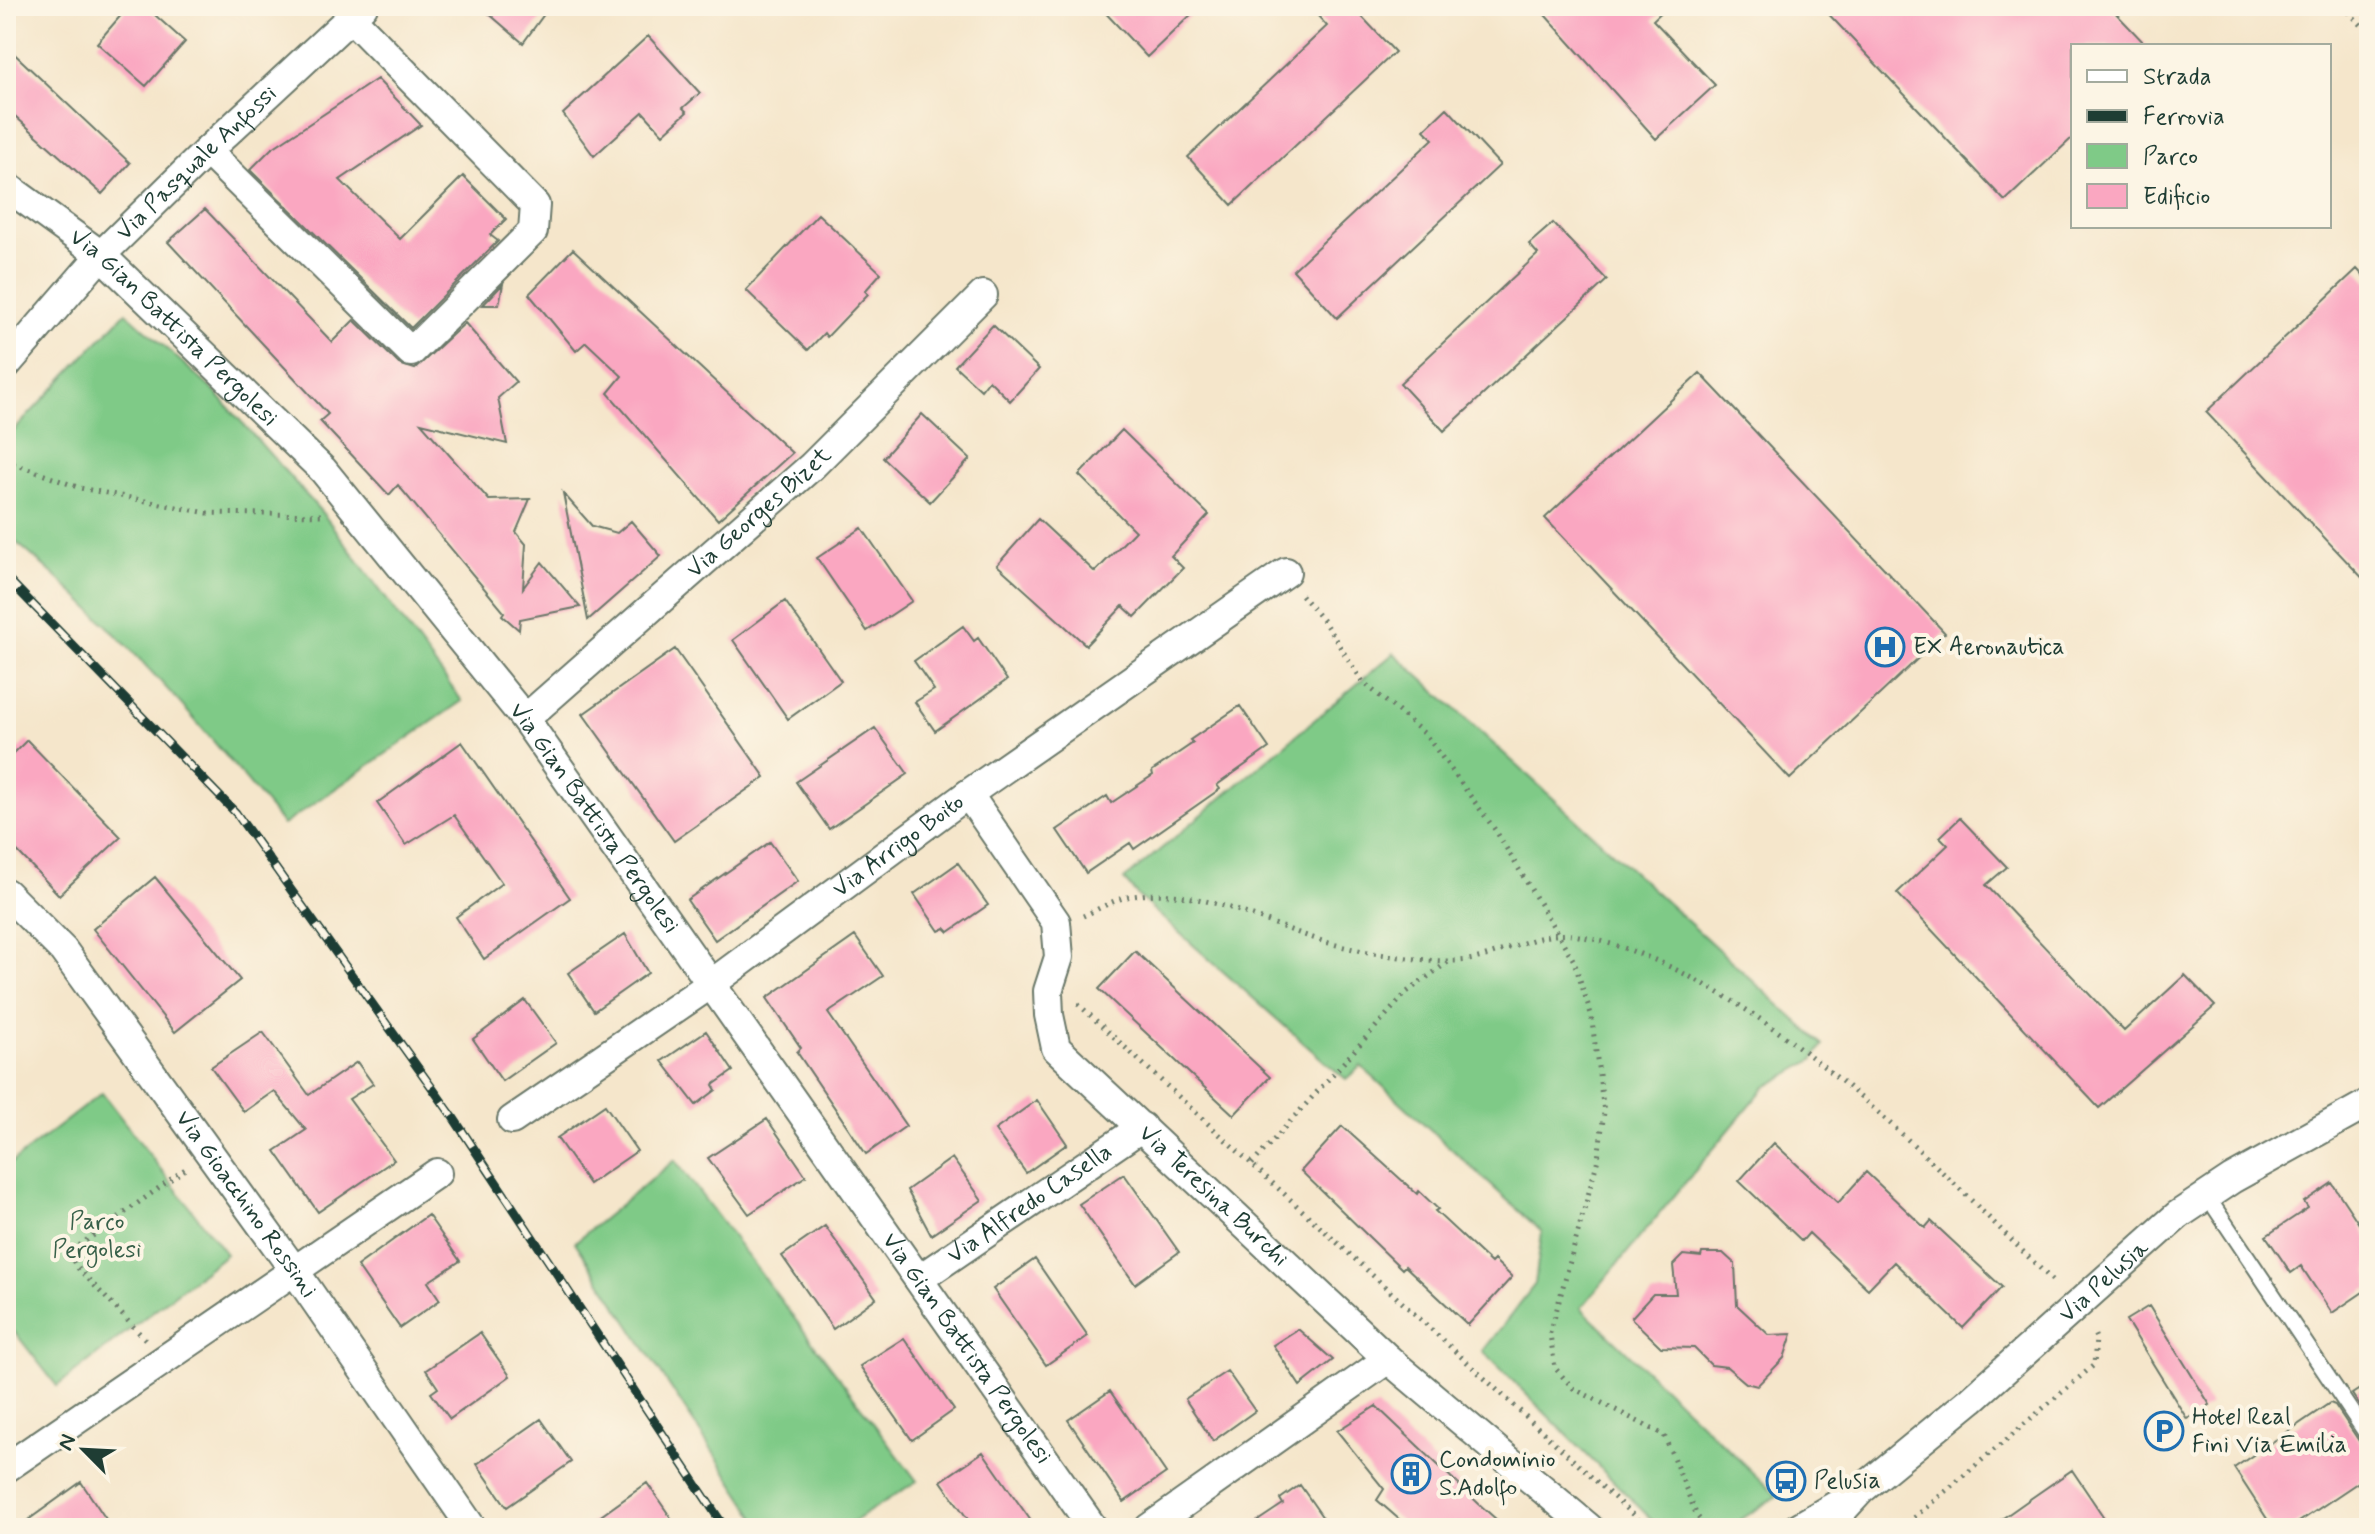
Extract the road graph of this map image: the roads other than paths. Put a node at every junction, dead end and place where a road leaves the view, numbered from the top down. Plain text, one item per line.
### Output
1 (358, 12) edge
2 (207, 151) junction
3 (6, 186) edge
4 (101, 255) junction
5 (983, 295) dead end
6 (6, 365) edge
7 (1285, 573) road end
8 (525, 719) junction
9 (968, 794) junction
10 (6, 893) edge
11 (711, 984) junction
12 (2369, 1103) edge
13 (512, 1120) dead end
14 (1142, 1127) junction
15 (437, 1173) dead end
16 (2207, 1196) junction
17 (294, 1270) junction
18 (919, 1279) junction
19 (1388, 1359) junction
20 (2369, 1438) edge
21 (6, 1468) edge
22 (1861, 1490) junction
23 (472, 1528) edge
24 (1093, 1528) edge
25 (1149, 1528) edge
26 (1589, 1528) edge
27 (1797, 1528) edge
28 (1826, 1528) edge

1 - 2 street, Via Pasquale Anfossi
1 - 2 street
2 - 4 street, Via Pasquale Anfossi
3 - 4 street, Via Gian Battista Pergolesi
4 - 6 street, Via Pasquale Anfossi
4 - 8 street, Via Gian Battista Pergolesi
5 - 8 street, Via Georges Bizet
7 - 9 street, Via Arrigo Boito
8 - 11 street, Via Gian Battista Pergolesi
9 - 11 street, Via Arrigo Boito
9 - 14 street, Via Teresina Burchi
10 - 17 street, Via Gioacchino Rossini
11 - 13 street, Via Arrigo Boito
11 - 18 street, Via Gian Battista Pergolesi
12 - 16 street, Via Pelusia
14 - 18 street, Via Alfredo Casella
14 - 19 street, Via Teresina Burchi
15 - 17 street
16 - 20 lane
16 - 22 street, Via Pelusia
17 - 21 street
17 - 23 street, Via Gioacchino Rossini
18 - 24 street, Via Gian Battista Pergolesi
19 - 25 street
19 - 26 street, Via Teresina Burchi
22 - 27 street, Via Pelusia
22 - 28 street, Via Pelusia

